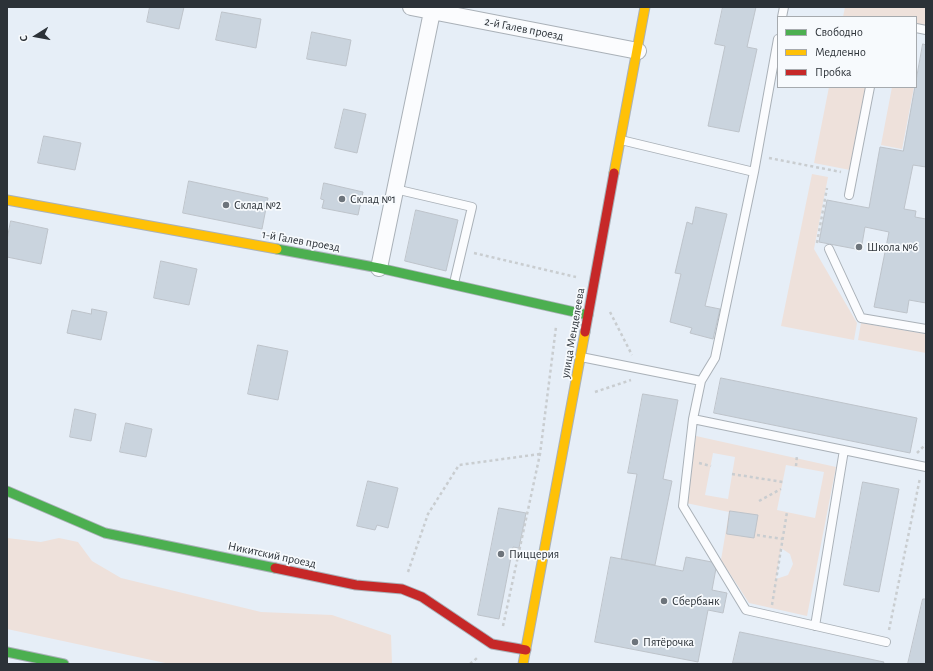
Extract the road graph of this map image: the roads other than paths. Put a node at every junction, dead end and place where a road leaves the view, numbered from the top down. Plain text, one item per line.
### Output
1 (411, 7) edge
2 (646, 7) edge
3 (432, 9) edge
4 (777, 43) edge
5 (638, 51) junction
6 (870, 88) edge
7 (620, 139) junction
8 (754, 172) junction
9 (395, 189) junction
10 (849, 195) dead end
11 (7, 200) edge
12 (829, 248) road end
13 (379, 268) junction
14 (453, 284) junction
15 (588, 315) junction
16 (926, 329) edge
17 (581, 357) junction
18 (701, 381) junction
19 (693, 419) junction
20 (844, 450) junction
21 (924, 466) edge
22 (7, 491) edge
23 (815, 626) junction
24 (886, 642) road end
25 (526, 650) junction
26 (7, 652) edge
27 (64, 664) edge
28 (523, 664) edge

1 - 3 street, 2-й Галев проезд
2 - 5 street, улица Менделеева
3 - 5 street, 2-й Галев проезд
3 - 9 street
4 - 8 lane
5 - 7 street, улица Менделеева
6 - 10 lane
7 - 8 lane
7 - 15 street, улица Менделеева
8 - 18 lane
9 - 13 street
9 - 14 lane
11 - 13 street, 1-й Галев проезд
12 - 16 lane
13 - 14 street, 1-й Галев проезд
14 - 15 street, 1-й Галев проезд
15 - 17 street, улица Менделеева
17 - 18 lane
17 - 25 street, улица Менделеева
18 - 19 lane
19 - 20 lane
19 - 23 lane
20 - 21 lane
20 - 23 lane
22 - 25 street, Никитский проезд
23 - 24 lane
25 - 28 street, улица Менделеева
26 - 27 street

